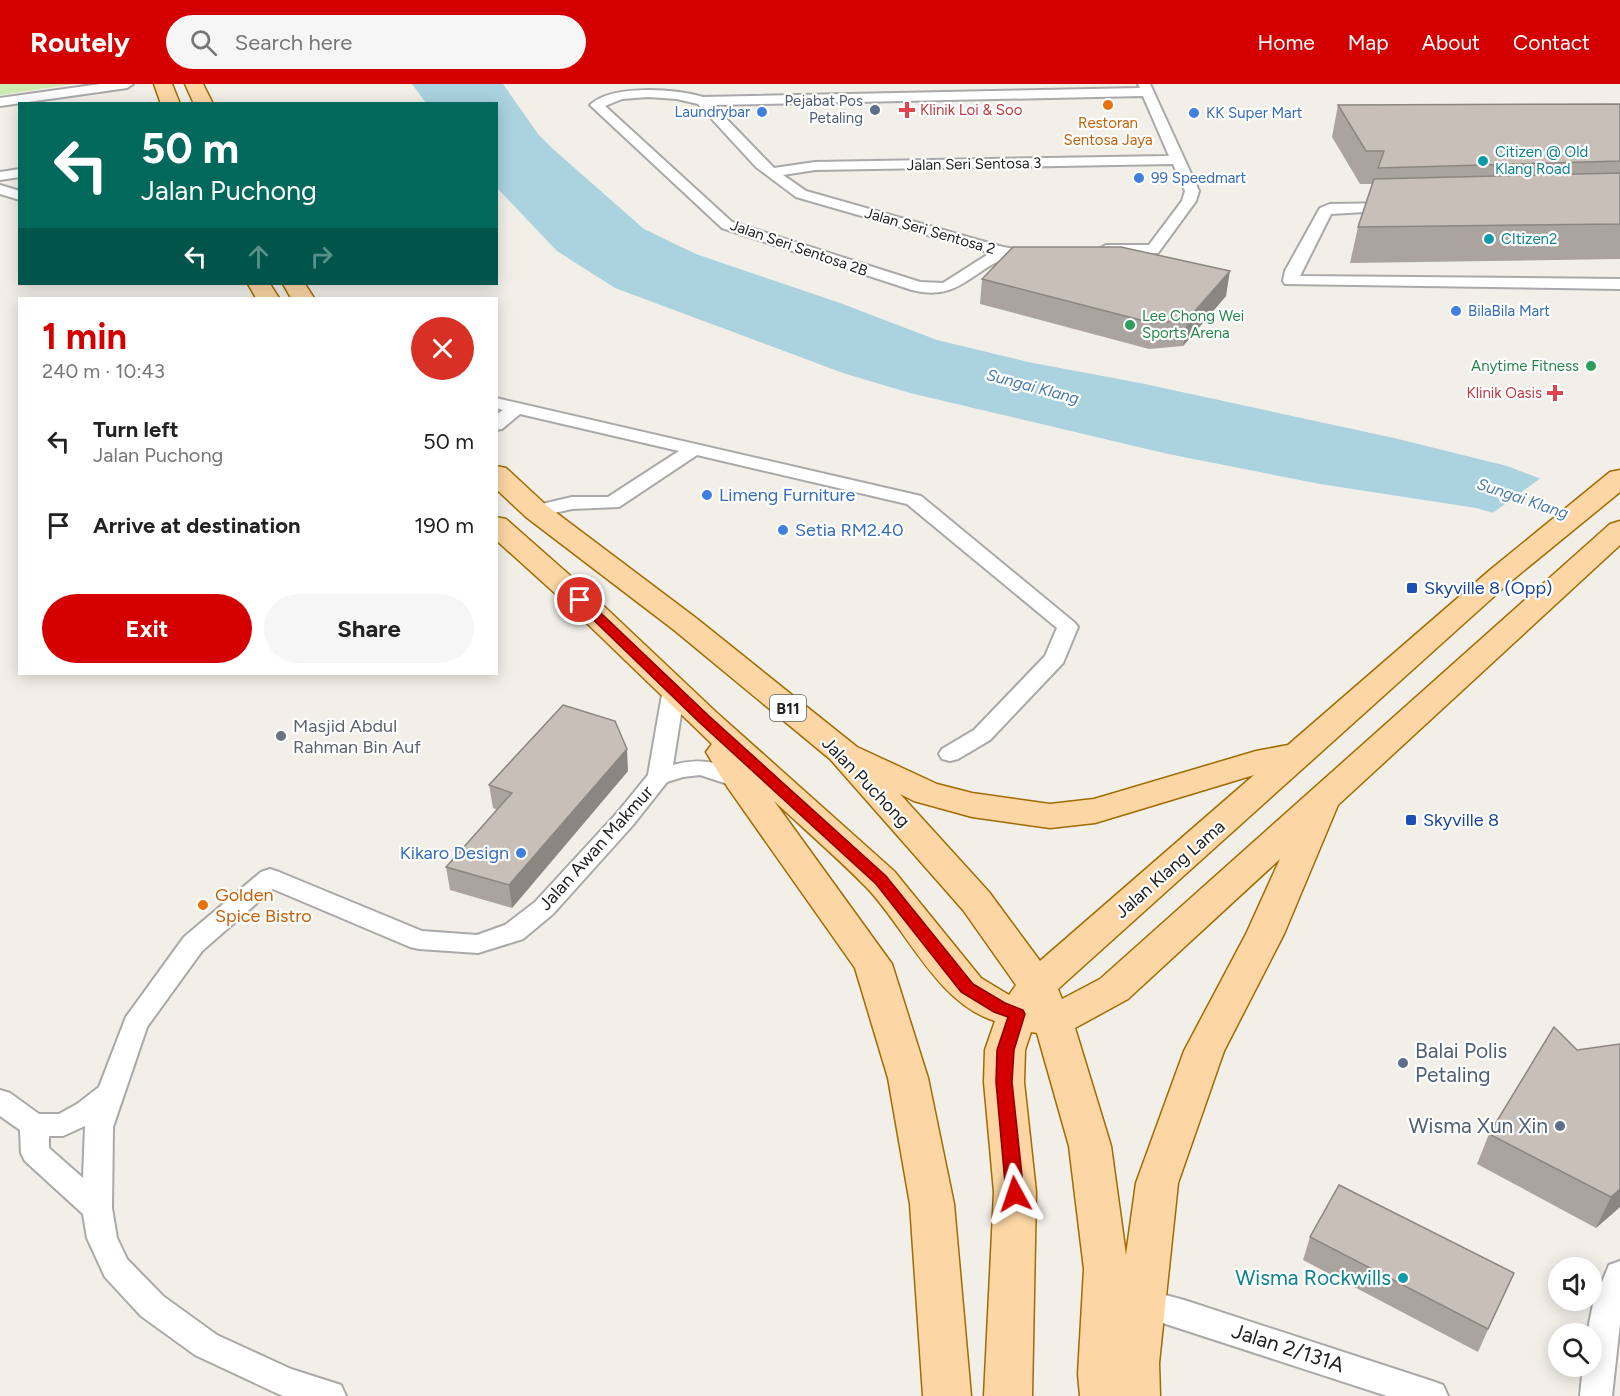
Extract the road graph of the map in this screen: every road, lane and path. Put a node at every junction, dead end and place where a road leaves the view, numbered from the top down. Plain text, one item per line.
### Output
1 (127, 84) edge
2 (163, 84) edge
3 (194, 84) edge
4 (1146, 88) edge
5 (703, 101) junction
6 (0, 102) edge
7 (170, 102) edge
8 (203, 102) edge
9 (1179, 160) junction
10 (18, 173) edge
11 (771, 173) junction
12 (0, 176) edge
13 (0, 189) edge
14 (18, 195) edge
15 (1411, 206) edge
16 (1086, 251) edge
17 (1002, 252) junction
18 (1030, 252) edge
19 (1620, 284) edge
20 (498, 403) edge
21 (517, 407) junction
22 (498, 423) edge
23 (694, 449) junction
24 (498, 476) edge
25 (1620, 478) edge
26 (536, 511) junction
27 (498, 527) edge
28 (1620, 530) edge
29 (674, 689) junction
30 (704, 719) junction
31 (842, 751) junction
32 (950, 754) dead end
33 (1299, 754) junction
34 (659, 777) junction
35 (740, 780) junction
36 (1321, 802) junction
37 (1036, 1007) junction
38 (111, 1094) junction
39 (0, 1101) edge
40 (34, 1125) junction
41 (97, 1208) junction
42 (1620, 1274) edge
43 (1143, 1302) junction
44 (330, 1396) edge
45 (946, 1396) edge
46 (1008, 1396) edge
47 (1104, 1396) edge
48 (1136, 1396) edge
49 (1432, 1396) edge
50 (1596, 1396) edge

1 - 6 street
2 - 7 main road
3 - 8 main road
4 - 5 street
4 - 9 street
5 - 11 street, Jalan Seri Sentosa 2
5 - 17 street, Jalan Seri Sentosa 2B
9 - 11 street, Jalan Seri Sentosa 3
9 - 16 street
10 - 12 street
11 - 17 street, Jalan Seri Sentosa 2
13 - 14 street
15 - 19 street
17 - 18 street, Jalan Seri Sentosa 2
20 - 21 street
21 - 22 street
21 - 23 street
23 - 26 street
23 - 32 street
24 - 26 main road, Jalan Puchong / B11
25 - 33 main road, Jalan Klang Lama
26 - 31 main road, Jalan Puchong / B11
27 - 29 main road
28 - 36 main road
29 - 30 main road
29 - 34 street, Jalan Awan Makmur
30 - 35 main road
30 - 37 main road
31 - 33 main road
31 - 37 main road, Jalan Puchong / B11
33 - 37 main road, Jalan Klang Lama
34 - 35 street
34 - 38 street, Jalan Awan Makmur
35 - 45 main road
36 - 37 main road
36 - 43 main road
37 - 46 main road
37 - 47 main road
38 - 40 street
38 - 41 street, Jalan Awan Makmur
39 - 40 street
40 - 41 street
41 - 44 street, Jalan Awan Makmur
42 - 50 street
43 - 48 main road
43 - 49 street, Jalan 2/131A

